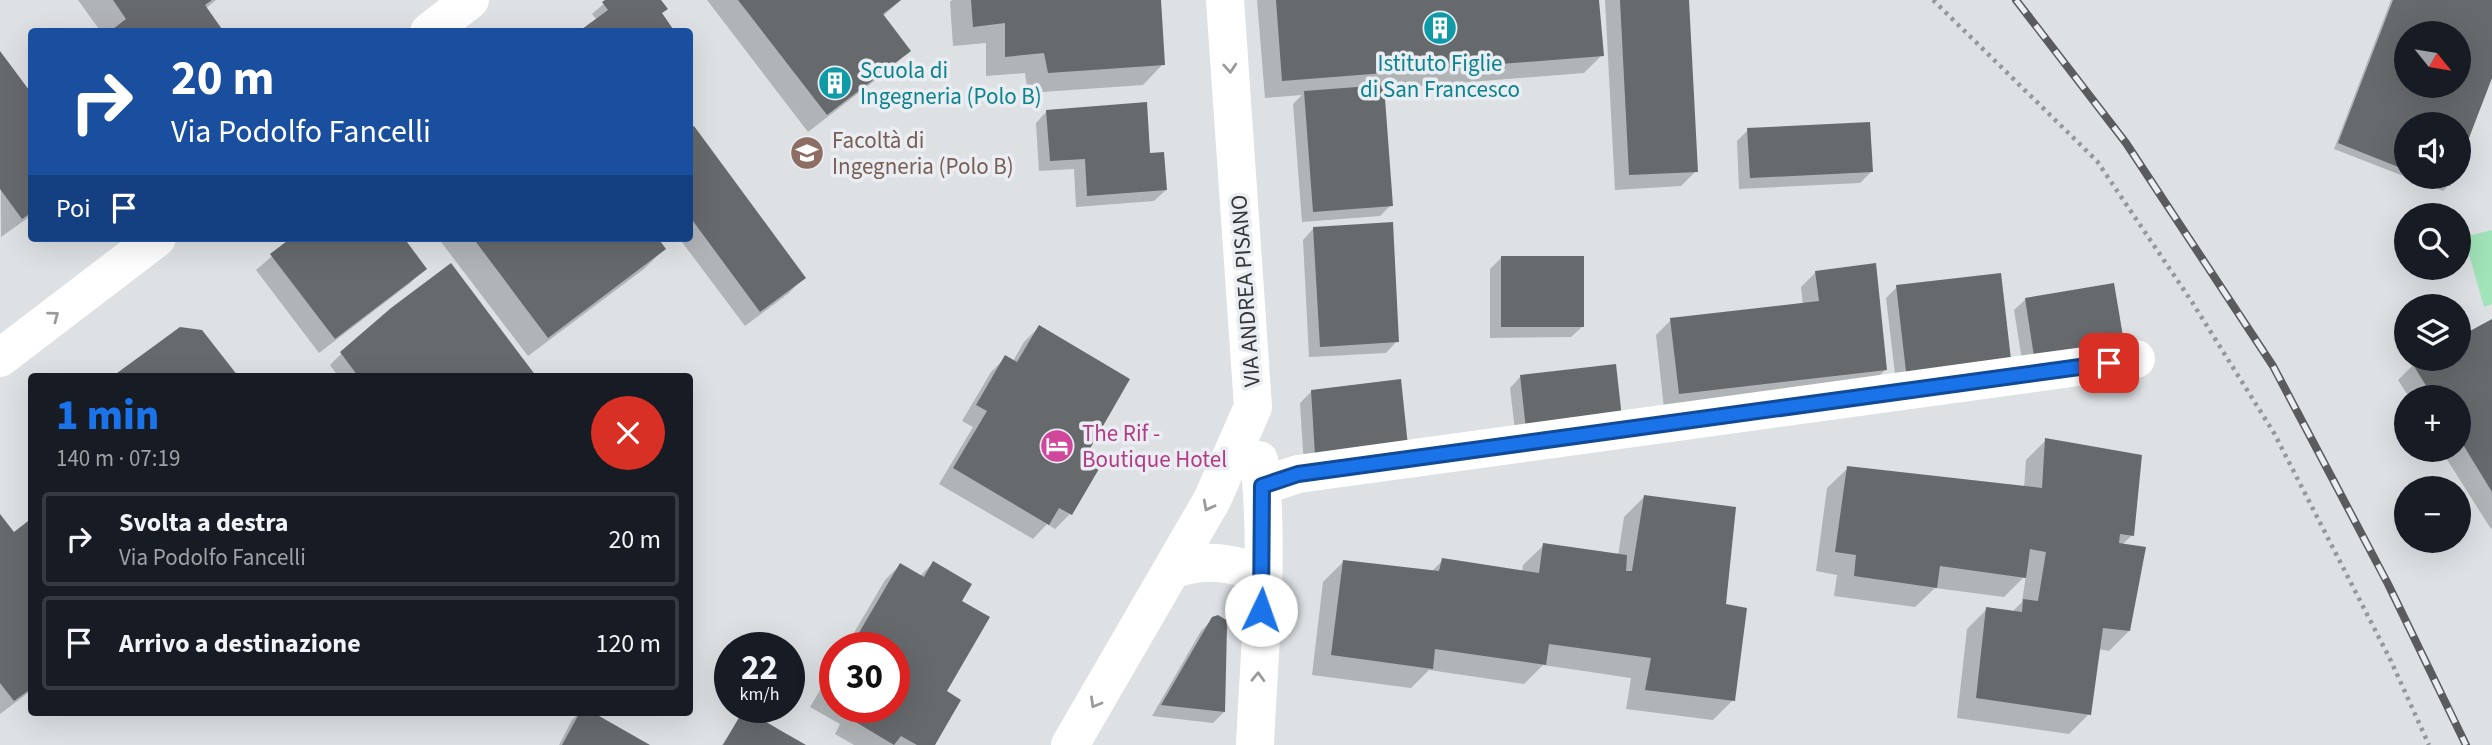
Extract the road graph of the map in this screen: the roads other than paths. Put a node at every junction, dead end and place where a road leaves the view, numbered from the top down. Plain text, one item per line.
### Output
1 (470, 0) edge
2 (1225, 0) edge
3 (434, 28) edge
4 (152, 242) edge
5 (0, 358) edge
6 (2136, 359) dead end
7 (1253, 407) junction
8 (1262, 486) junction
9 (1174, 569) junction
10 (1263, 573) junction
11 (1070, 745) edge
12 (1255, 745) edge

1 - 3 street
2 -> 7 street, VIA ANDREA PISANO
5 -> 4 street
6 - 8 street
7 - 8 street
7 -> 9 street, VIA ANDREA PISANO
8 - 10 street
9 - 10 street
9 -> 11 street, VIA ANDREA PISANO
12 -> 10 street

